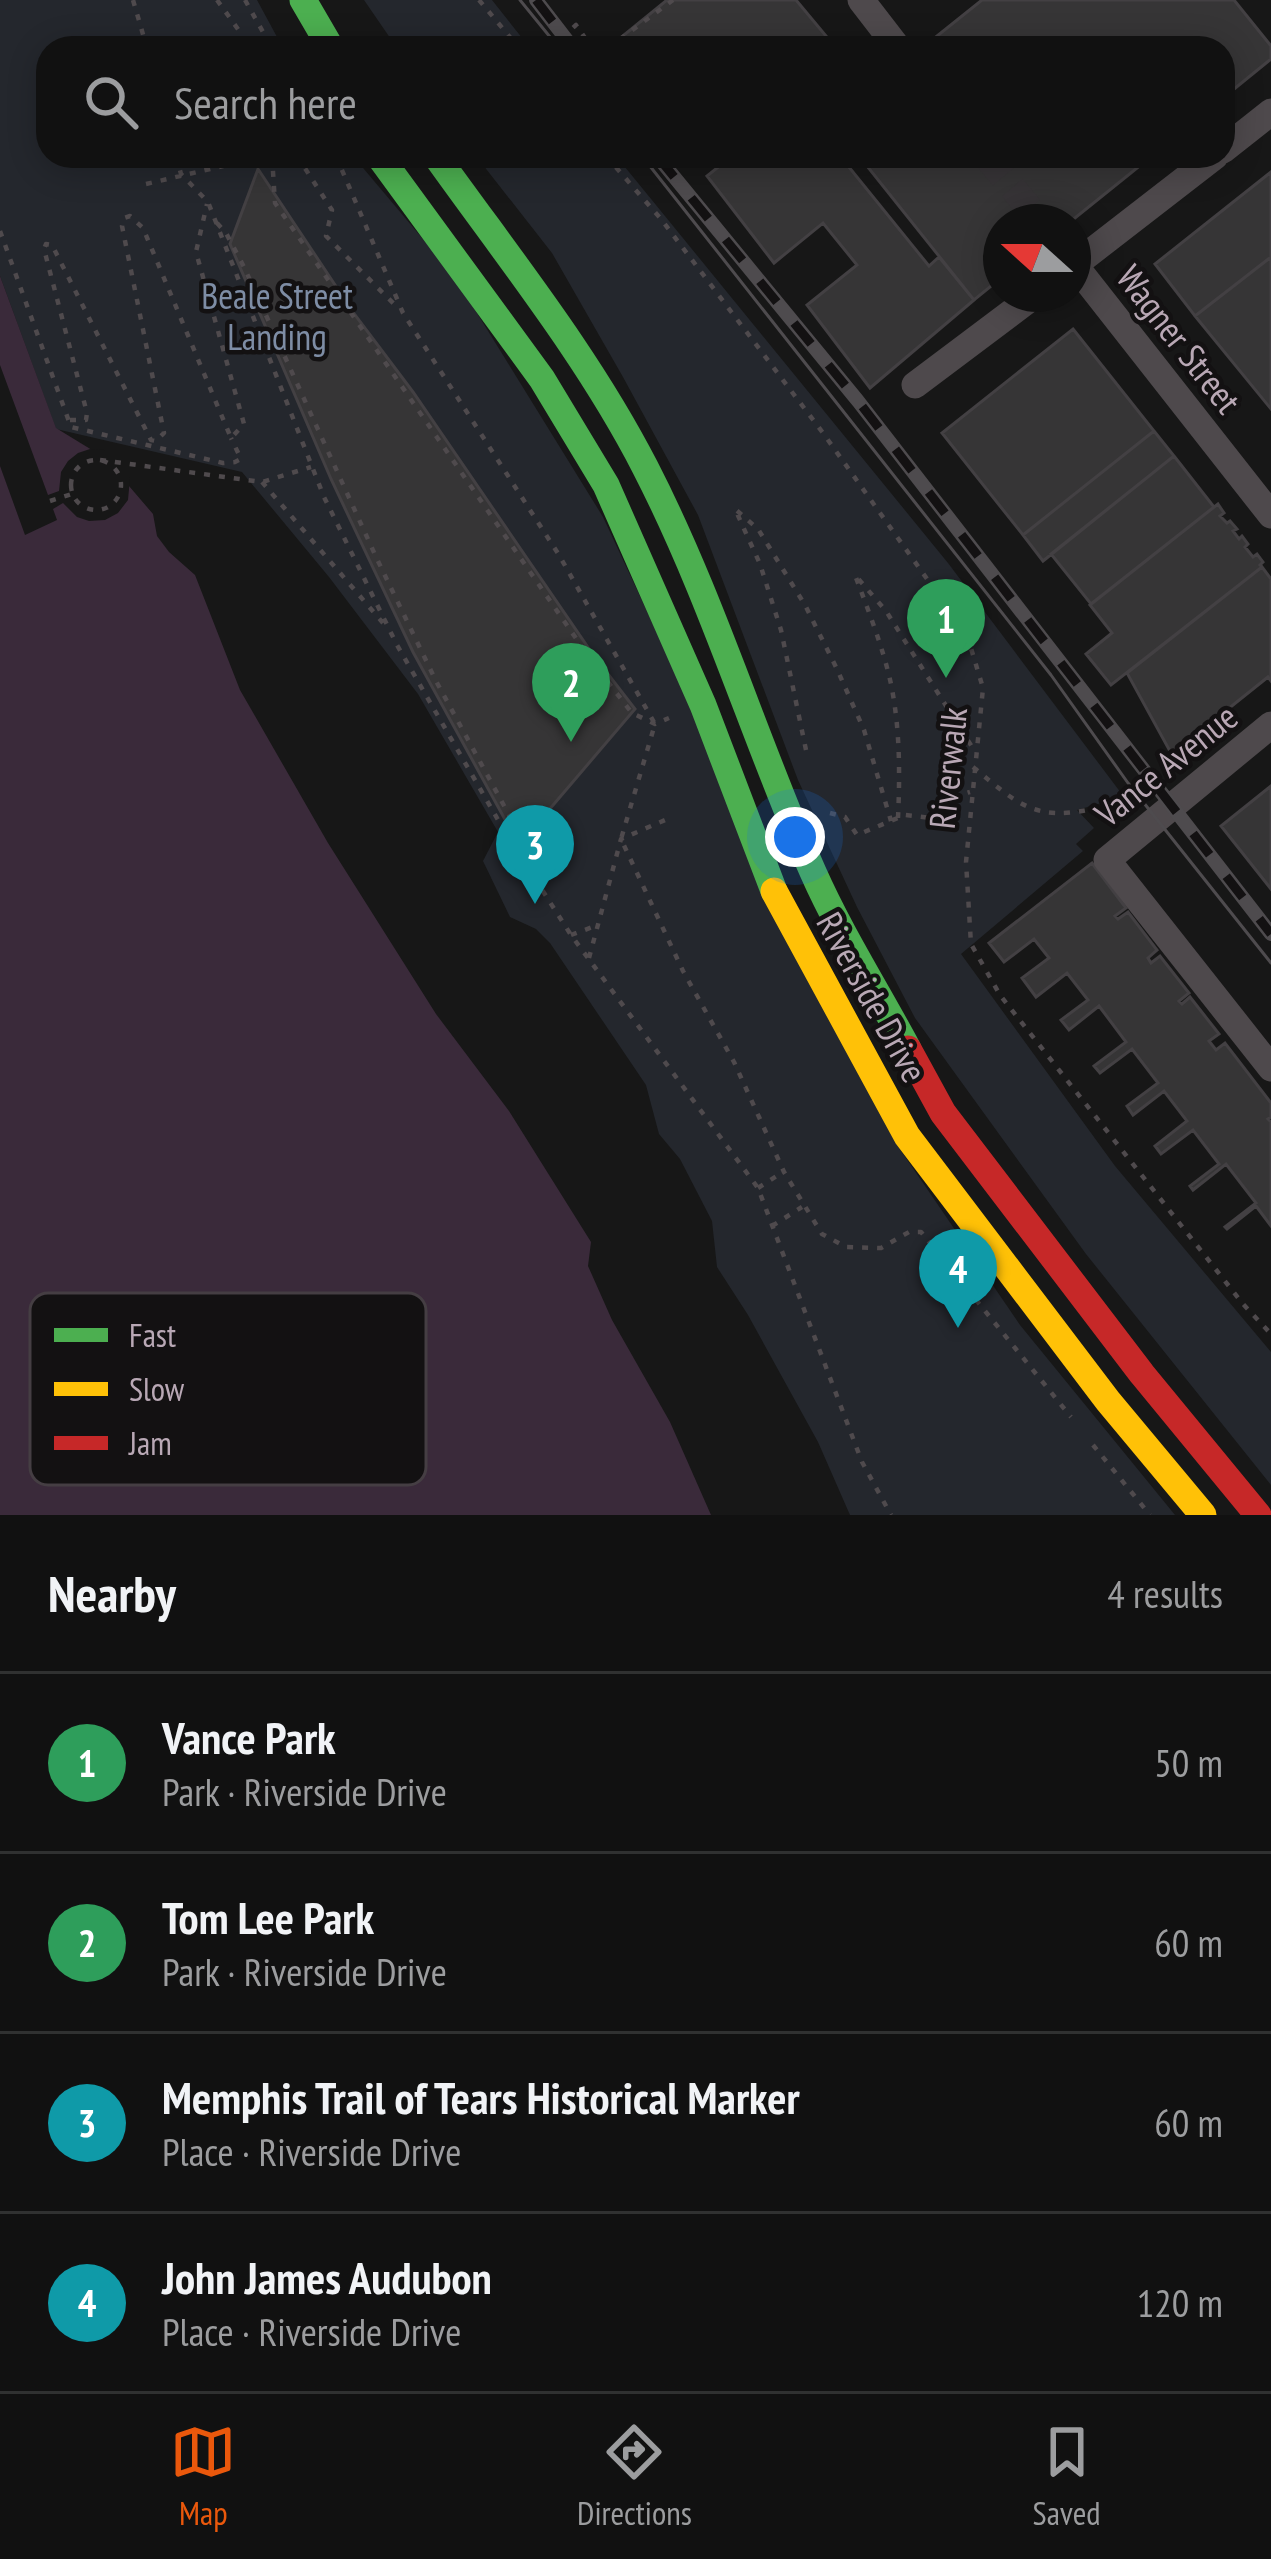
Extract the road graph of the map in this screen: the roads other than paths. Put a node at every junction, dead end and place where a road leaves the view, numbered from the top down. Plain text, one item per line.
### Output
1 (303, 0) edge
2 (861, 0) edge
3 (324, 36) edge
4 (889, 36) edge
5 (1271, 112) edge
6 (1235, 140) edge
7 (388, 168) edge
8 (445, 168) edge
9 (1199, 168) edge
10 (1091, 252) edge
11 (1091, 287) edge
12 (1012, 312) edge
13 (915, 386) dead end
14 (1271, 515) edge
15 (1271, 725) edge
16 (1271, 1068) edge
17 (1202, 1515) edge
18 (1258, 1515) edge

1 - 3 main road
2 - 4 street
5 - 6 street
7 - 17 main road, Riverside Drive
8 - 18 main road, Riverside Drive
9 - 10 street
11 - 14 street, Wagner Street
12 - 13 street
15 - 16 street, Vance Avenue

